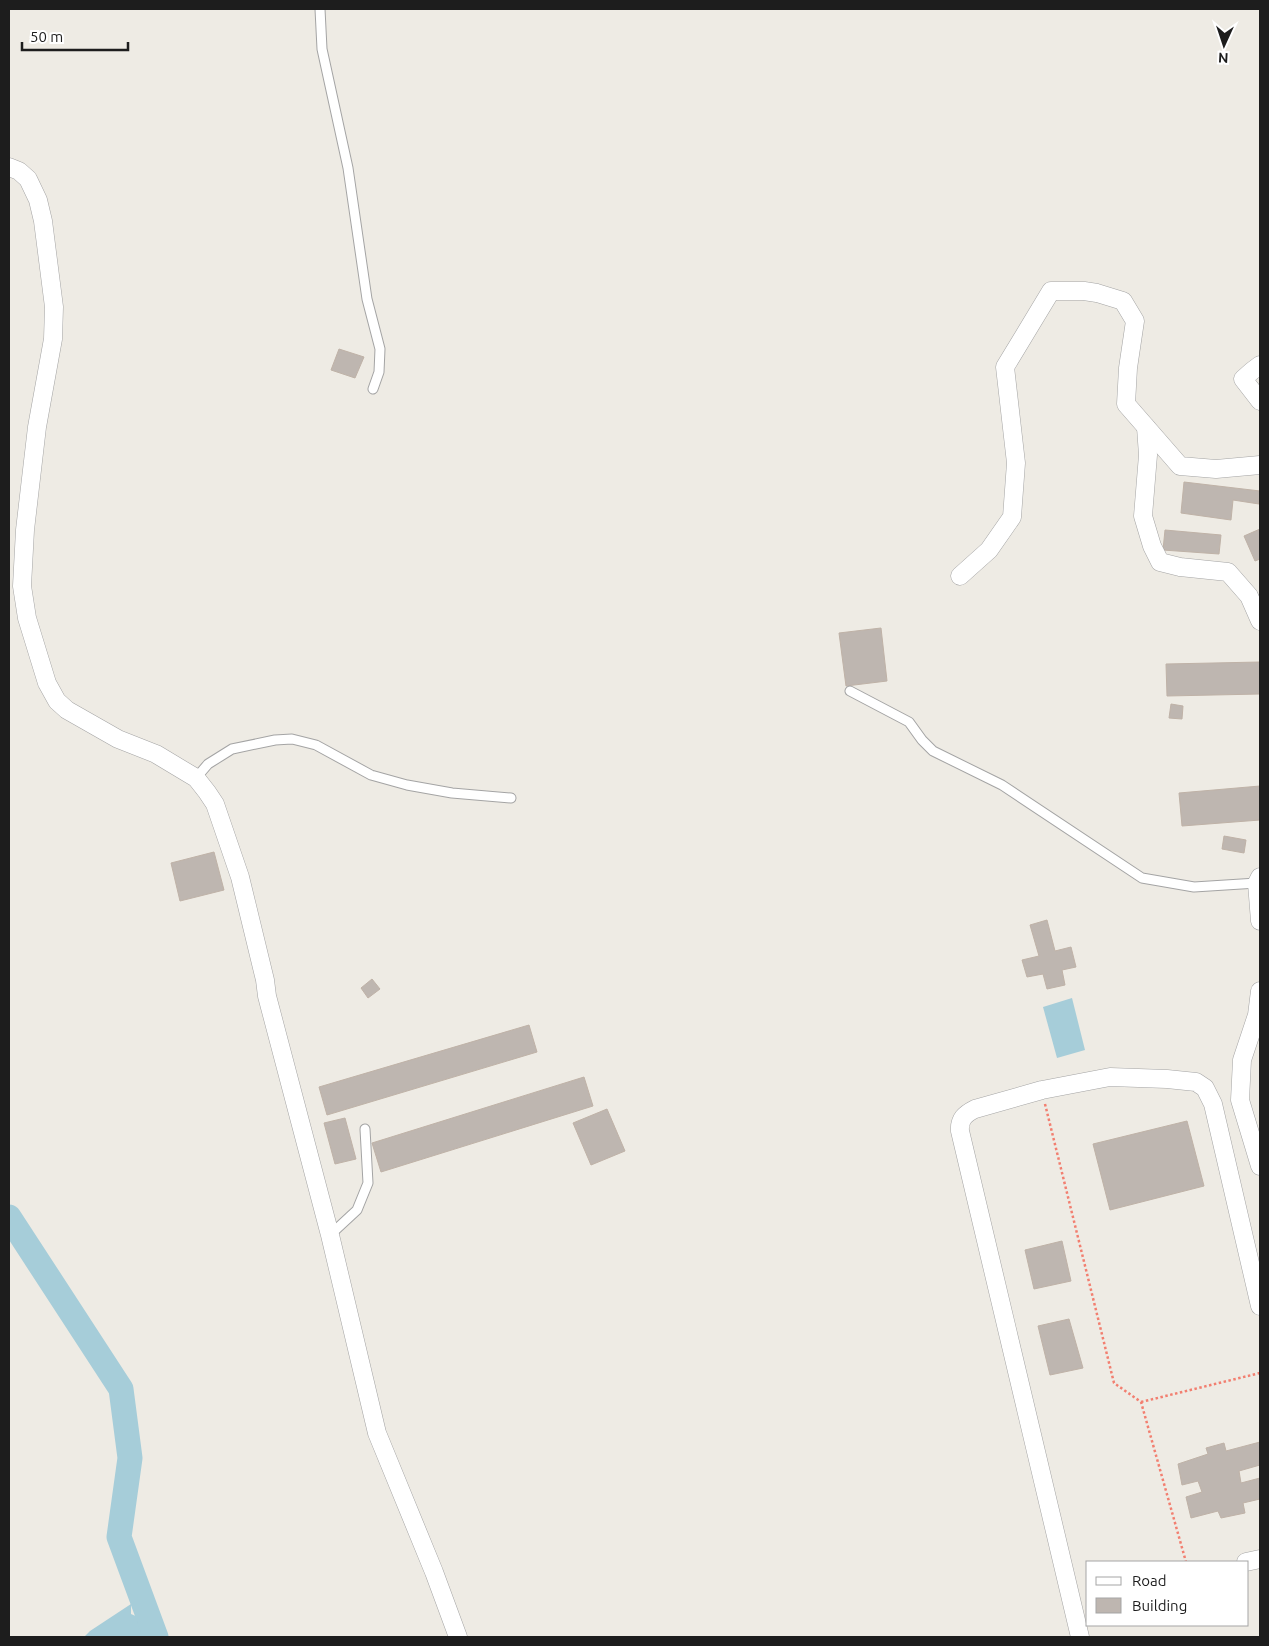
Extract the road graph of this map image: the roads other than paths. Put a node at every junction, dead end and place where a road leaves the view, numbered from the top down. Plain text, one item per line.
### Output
1 (320, 9) edge
2 (9, 167) edge
3 (1260, 365) edge
4 (373, 389) dead end
5 (1260, 401) edge
6 (1146, 427) junction
7 (1260, 465) edge
8 (960, 576) dead end
9 (1260, 621) edge
10 (850, 691) dead end
11 (196, 778) junction
12 (512, 798) dead end
13 (1259, 880) edge
14 (1260, 921) edge
15 (1260, 991) edge
16 (365, 1129) dead end
17 (1260, 1166) edge
18 (330, 1235) junction
19 (1260, 1306) edge
20 (1081, 1603) edge
21 (458, 1637) edge
22 (1080, 1637) edge

1 - 4 lane
2 - 11 street
3 - 5 street
6 - 7 street
6 - 8 street
6 - 9 street
10 - 13 lane
11 - 12 lane
11 - 18 street
13 - 14 street
15 - 17 street
16 - 18 lane
18 - 21 street
19 - 20 street
20 - 22 street

